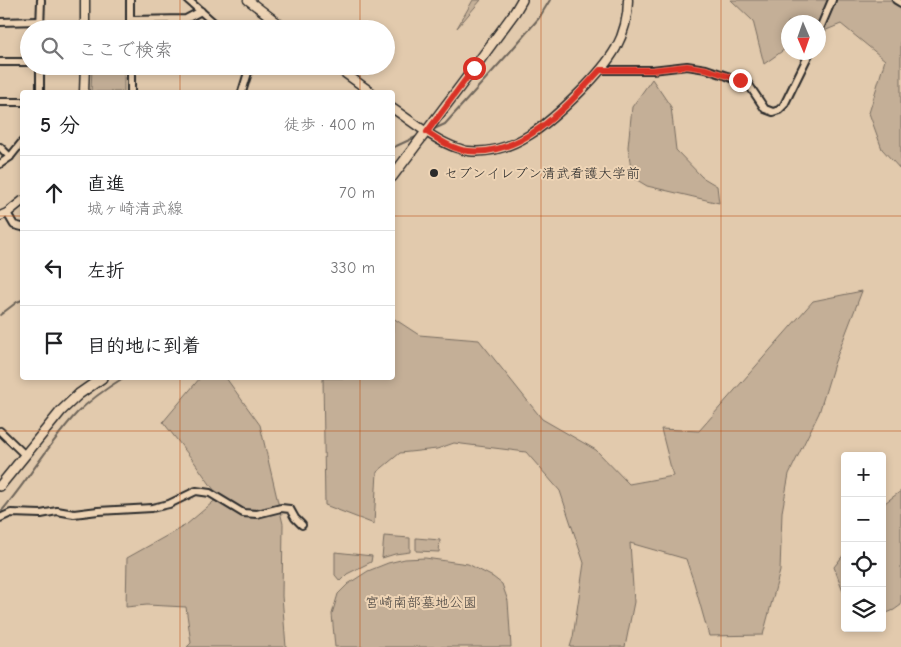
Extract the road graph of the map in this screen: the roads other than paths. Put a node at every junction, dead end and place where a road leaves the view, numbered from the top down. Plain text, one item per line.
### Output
1 (40, 0) edge
2 (85, 0) edge
3 (130, 0) edge
4 (188, 0) edge
5 (248, 0) edge
6 (522, 0) edge
7 (628, 0) edge
8 (832, 0) edge
9 (896, 0) edge
10 (901, 3) edge
11 (201, 11) junction
12 (826, 15) edge
13 (40, 20) edge
14 (85, 20) edge
15 (130, 20) joint
16 (211, 20) edge
17 (274, 20) edge
18 (0, 22) edge
19 (20, 24) edge
20 (806, 60) edge
21 (0, 62) edge
22 (20, 62) edge
23 (600, 70) junction
24 (40, 75) edge
25 (85, 75) edge
26 (131, 75) edge
27 (247, 75) edge
28 (347, 75) edge
29 (40, 90) edge
30 (84, 90) edge
31 (131, 90) edge
32 (243, 90) edge
33 (368, 90) edge
34 (0, 102) edge
35 (20, 102) edge
36 (395, 110) edge
37 (425, 135) junction
38 (20, 144) edge
39 (0, 147) edge
40 (10, 157) junction
41 (0, 164) edge
42 (395, 173) edge
43 (20, 203) edge
44 (4, 214) edge
45 (20, 226) edge
46 (99, 380) edge
47 (0, 431) edge
48 (25, 455) junction
49 (0, 486) edge
50 (0, 518) edge
51 (302, 525) dead end

1 - 13 street
2 - 14 street
3 - 15 street
4 - 11 street
5 - 17 street
6 - 37 main road
7 - 23 street
8 - 12 street
9 - 10 street
11 - 15 street
11 - 16 street
18 - 19 street
20 - 23 street
21 - 22 street
23 - 37 street
24 - 29 street
25 - 30 street
26 - 31 street
27 - 32 street
28 - 33 street
34 - 35 street
36 - 37 street
37 - 42 main road
38 - 40 street
39 - 40 street
40 - 41 street
43 - 44 street
44 - 45 street
46 - 48 main road
47 - 48 street
48 - 49 main road
50 - 51 street

